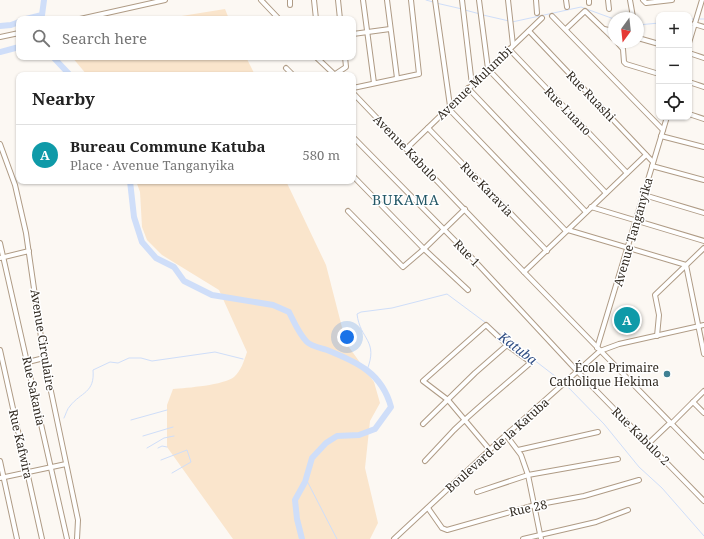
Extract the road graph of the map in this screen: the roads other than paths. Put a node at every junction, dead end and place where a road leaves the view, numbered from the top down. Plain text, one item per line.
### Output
1 (165, 0) edge
2 (261, 0) edge
3 (314, 0) edge
4 (338, 0) edge
5 (363, 0) edge
6 (387, 0) edge
7 (411, 0) edge
8 (435, 0) edge
9 (462, 0) edge
10 (479, 0) edge
11 (508, 0) edge
12 (536, 0) edge
13 (566, 0) edge
14 (608, 0) edge
15 (630, 0) edge
16 (643, 0) edge
17 (672, 0) edge
18 (702, 0) edge
19 (567, 7) dead end
20 (609, 9) dead end
21 (632, 12) edge
22 (537, 13) dead end
23 (93, 16) edge
24 (276, 16) edge
25 (316, 16) edge
26 (340, 16) edge
27 (552, 16) dead end
28 (542, 18) dead end
29 (694, 24) junction
30 (704, 27) edge
31 (604, 28) junction
32 (390, 29) junction
33 (566, 29) junction
34 (608, 29) edge
35 (528, 31) junction
36 (367, 32) junction
37 (608, 32) edge
38 (692, 32) edge
39 (16, 34) edge
40 (356, 34) edge
41 (0, 37) edge
42 (644, 40) edge
43 (656, 43) edge
44 (513, 45) junction
45 (622, 48) edge
46 (509, 49) junction
47 (692, 54) edge
48 (704, 58) edge
49 (319, 60) edge
50 (345, 60) edge
51 (286, 68) dead end
52 (488, 69) junction
53 (290, 72) edge
54 (331, 72) edge
55 (338, 72) edge
56 (656, 73) edge
57 (396, 78) junction
58 (374, 83) junction
59 (692, 83) edge
60 (356, 87) edge
61 (470, 87) junction
62 (704, 87) edge
63 (356, 96) edge
64 (449, 107) junction
65 (692, 115) edge
66 (704, 118) edge
67 (666, 120) edge
68 (428, 128) junction
69 (663, 130) junction
70 (661, 136) junction
71 (356, 140) edge
72 (0, 145) edge
73 (704, 147) edge
74 (406, 149) junction
75 (646, 154) junction
76 (653, 164) junction
77 (627, 173) junction
78 (356, 179) edge
79 (704, 180) edge
80 (606, 193) junction
81 (644, 195) junction
82 (591, 208) junction
83 (465, 209) junction
84 (348, 211) dead end
85 (586, 212) junction
86 (704, 213) edge
87 (636, 221) junction
88 (444, 230) junction
89 (567, 230) junction
90 (704, 241) edge
91 (0, 243) edge
92 (628, 248) junction
93 (704, 248) edge
94 (424, 249) junction
95 (30, 251) junction
96 (547, 251) junction
97 (2, 257) edge
98 (686, 265) junction
99 (524, 272) junction
100 (468, 290) dead end
101 (704, 325) edge
102 (698, 327) junction
103 (657, 336) junction
104 (507, 345) junction
105 (599, 349) junction
106 (0, 350) edge
107 (704, 354) edge
108 (44, 358) junction
109 (28, 362) junction
110 (578, 372) junction
111 (704, 391) edge
112 (448, 400) junction
113 (693, 402) junction
114 (704, 413) edge
115 (465, 420) junction
116 (423, 424) dead end
117 (671, 424) junction
118 (598, 432) dead end
119 (506, 435) junction
120 (648, 444) junction
121 (490, 450) junction
122 (518, 450) junction
123 (704, 456) edge
124 (618, 459) dead end
125 (0, 461) edge
126 (426, 461) dead end
127 (66, 464) junction
128 (51, 468) junction
129 (28, 473) junction
130 (528, 475) junction
131 (2, 478) edge
132 (639, 480) dead end
133 (477, 492) dead end
134 (704, 501) edge
135 (535, 504) junction
136 (428, 508) junction
137 (628, 510) dead end
138 (540, 534) junction
139 (17, 539) edge
140 (42, 539) edge
141 (67, 539) edge
142 (77, 539) edge
143 (394, 539) edge
144 (523, 539) edge
145 (541, 539) edge

1 - 23 street
2 - 24 street
3 - 25 street
4 - 26 street
5 - 36 street
6 - 32 street
7 - 57 street
8 - 64 street
9 - 61 street
10 - 52 street
11 - 44 street
12 - 22 street
13 - 19 street
14 - 20 street
15 - 21 street
16 - 17 street
18 - 29 street
27 - 33 street
28 - 35 street, Avenue Mulumbi
29 - 30 street
29 - 38 street
31 - 33 street
31 - 34 street
31 - 37 street
32 - 36 street
32 - 57 street
33 - 69 street
35 - 44 street, Avenue Mulumbi
35 - 75 street, Rue Ruashi
36 - 40 street
36 - 58 street
39 - 41 street
42 - 43 street
44 - 46 street, Avenue Mulumbi
45 - 56 street
46 - 52 street, Avenue Mulumbi
46 - 77 street, Rue Luano
47 - 48 street
49 - 54 street
50 - 55 street
51 - 53 street
52 - 61 street, Avenue Mulumbi
52 - 80 street
57 - 58 street
58 - 60 street
59 - 62 street
61 - 64 street, Avenue Mulumbi
61 - 85 street
63 - 74 street, Avenue Kabulo
64 - 68 street, Avenue Mulumbi
64 - 89 street
65 - 66 street
67 - 69 street, Avenue Tanganyika
68 - 74 street, Avenue Mulumbi
68 - 96 street, Rue Karavia
69 - 70 street, Avenue Tanganyika
70 - 73 street
70 - 76 street, Avenue Tanganyika
71 - 88 street, Rue 1
72 - 95 street, Avenue Circulaire
74 - 83 street, Avenue Kabulo
75 - 76 street, Rue Ruashi
75 - 77 street
76 - 79 street
76 - 81 street, Avenue Tanganyika
77 - 80 street
78 - 94 street
80 - 82 street
81 - 86 street
81 - 87 street, Avenue Tanganyika
82 - 85 street
82 - 87 street
83 - 88 street
83 - 99 street, Avenue Kabulo
84 - 94 street
85 - 89 street
87 - 90 street
87 - 92 street, Avenue Tanganyika
88 - 94 street
88 - 110 street, Rue 1
89 - 92 street
89 - 96 street
91 - 97 street, Rue Sakania
92 - 98 street
92 - 105 street, Avenue Tanganyika
93 - 98 street
94 - 100 street
95 - 97 street
95 - 108 street, Avenue Circulaire
96 - 99 street
97 - 109 street, Rue Sakania
98 - 102 street
98 - 103 street
99 - 105 street, Avenue Kabulo
101 - 102 street
102 - 103 street
102 - 107 street
103 - 105 street
104 - 112 street
104 - 112 street
104 - 115 street
105 - 110 street, Boulevard de la Katuba
105 - 117 street, Avenue Kabulo
106 - 129 street, Rue Kafwira
108 - 109 street
108 - 127 street, Avenue Circulaire
109 - 128 street, Rue Sakania
110 - 119 street, Boulevard de la Katuba
110 - 120 street, Rue Kabulo 2
111 - 113 street
112 - 115 street
112 - 116 street
113 - 114 street
113 - 117 street
115 - 121 street
115 - 126 street
117 - 120 street
117 - 123 street
118 - 122 street
119 - 121 street, Boulevard de la Katuba
119 - 122 street
120 - 134 street, Rue Kabulo 2
121 - 136 street, Boulevard de la Katuba
122 - 130 street
124 - 130 street
125 - 131 street
127 - 128 street
127 - 142 street, Avenue Circulaire
128 - 129 street
128 - 141 street, Rue Sakania
129 - 131 street
129 - 140 street, Rue Kafwira
130 - 133 street
130 - 135 street
131 - 139 street
132 - 135 street, Rue 28
135 - 136 street, Rue 28
135 - 138 street
136 - 143 street, Boulevard de la Katuba
137 - 138 street
138 - 144 street
138 - 145 street

